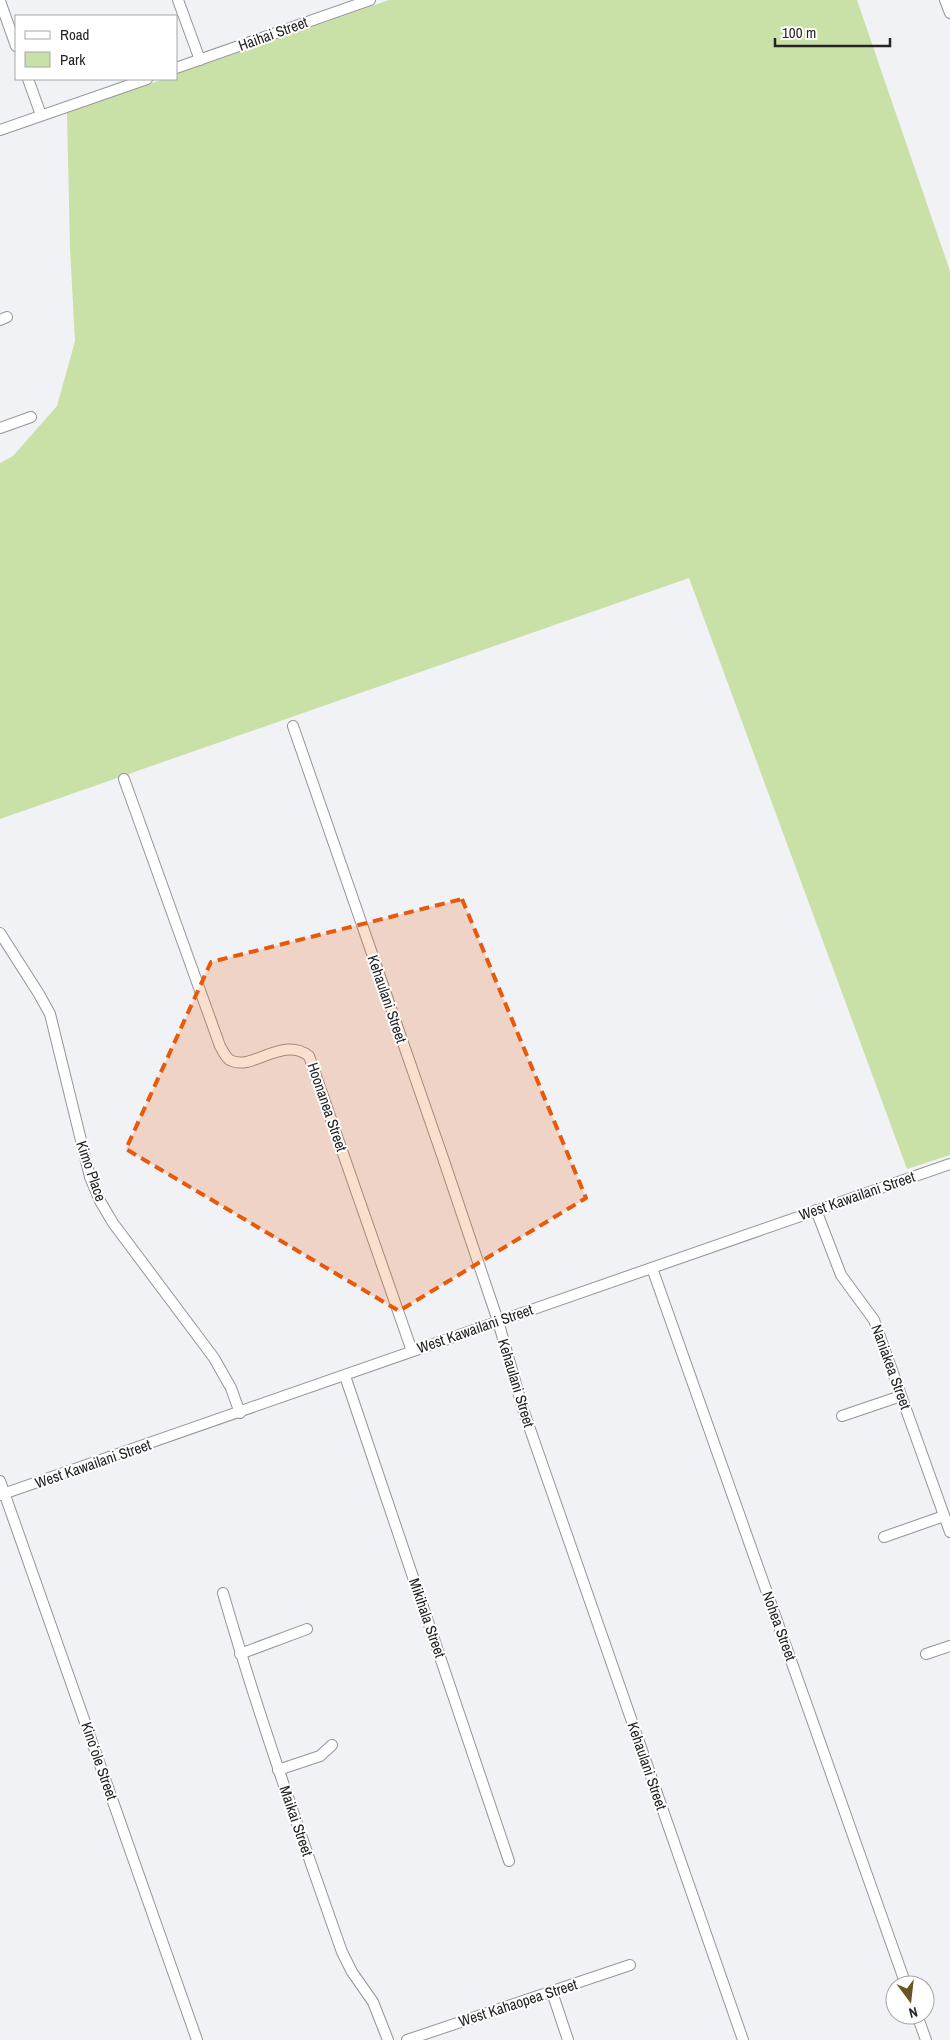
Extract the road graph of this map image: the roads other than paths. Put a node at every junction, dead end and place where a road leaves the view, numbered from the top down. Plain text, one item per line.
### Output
1 (178, 0) edge
2 (370, 0) edge
3 (945, 0) edge
4 (0, 1) edge
5 (950, 13) edge
6 (15, 43) edge
7 (200, 60) junction
8 (178, 67) edge
9 (28, 80) edge
10 (144, 80) edge
11 (41, 116) junction
12 (0, 130) edge
13 (30, 417) dead end
14 (0, 428) edge
15 (293, 726) dead end
16 (124, 779) dead end
17 (0, 933) edge
18 (950, 1164) edge
19 (816, 1210) junction
20 (652, 1268) junction
21 (498, 1321) junction
22 (412, 1351) junction
23 (345, 1376) junction
24 (901, 1396) junction
25 (240, 1413) junction
26 (842, 1416) dead end
27 (0, 1481) edge
28 (2, 1495) edge
29 (944, 1516) junction
30 (950, 1532) edge
31 (884, 1537) dead end
32 (223, 1593) dead end
33 (307, 1628) dead end
34 (950, 1646) edge
35 (240, 1654) junction
36 (926, 1654) dead end
37 (332, 1745) dead end
38 (278, 1770) junction
39 (509, 1861) dead end
40 (630, 1965) dead end
41 (902, 1975) edge
42 (552, 1992) junction
43 (921, 2025) edge
44 (198, 2040) edge
45 (388, 2040) edge
46 (407, 2040) edge
47 (568, 2040) edge
48 (742, 2040) edge
49 (926, 2040) edge

1 - 7 street
2 - 7 street, Haihai Street
3 - 5 street
4 - 6 street
7 - 8 street, Haihai Street
9 - 11 street
10 - 11 street
11 - 12 street
13 - 14 street
15 - 21 street, Kehaulani Street
16 - 22 street, Hoonanea Street
17 - 25 street, Kimo Place
18 - 19 street, West Kawailani Street
19 - 20 street, West Kawailani Street
19 - 24 street, Naniakea Street
20 - 21 street, West Kawailani Street
20 - 41 street, Nohea Street
21 - 22 street, West Kawailani Street
21 - 48 street, Kehaulani Street
22 - 23 street, West Kawailani Street
23 - 25 street, West Kawailani Street
23 - 39 street, Mikihala Street
24 - 26 street
24 - 29 street, Naniakea Street
25 - 28 street, West Kawailani Street
27 - 28 street, Kinoʻole Street
28 - 44 street, Kinoʻole Street
29 - 30 street, Naniakea Street
29 - 31 street
32 - 35 street, Maikai Street
33 - 35 street
34 - 36 street
35 - 38 street, Maikai Street
37 - 38 street
38 - 45 street, Maikai Street
40 - 42 street, West Kahaopea Street
42 - 46 street, West Kahaopea Street
42 - 47 street
43 - 49 street

